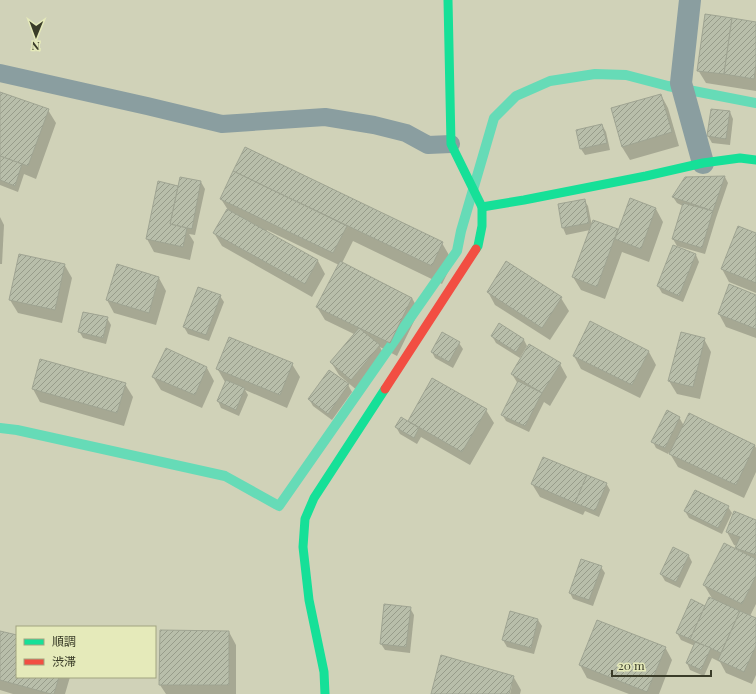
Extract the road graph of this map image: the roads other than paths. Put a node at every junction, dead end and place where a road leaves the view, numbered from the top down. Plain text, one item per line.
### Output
1 (448, 0) edge
2 (690, 0) edge
3 (0, 73) edge
4 (451, 144) junction
5 (756, 160) edge
6 (703, 163) junction
7 (482, 207) junction
8 (325, 694) edge

1 - 4 street
2 - 6 street
3 - 4 lane
4 - 7 street
5 - 6 street
6 - 7 street
7 - 8 street

